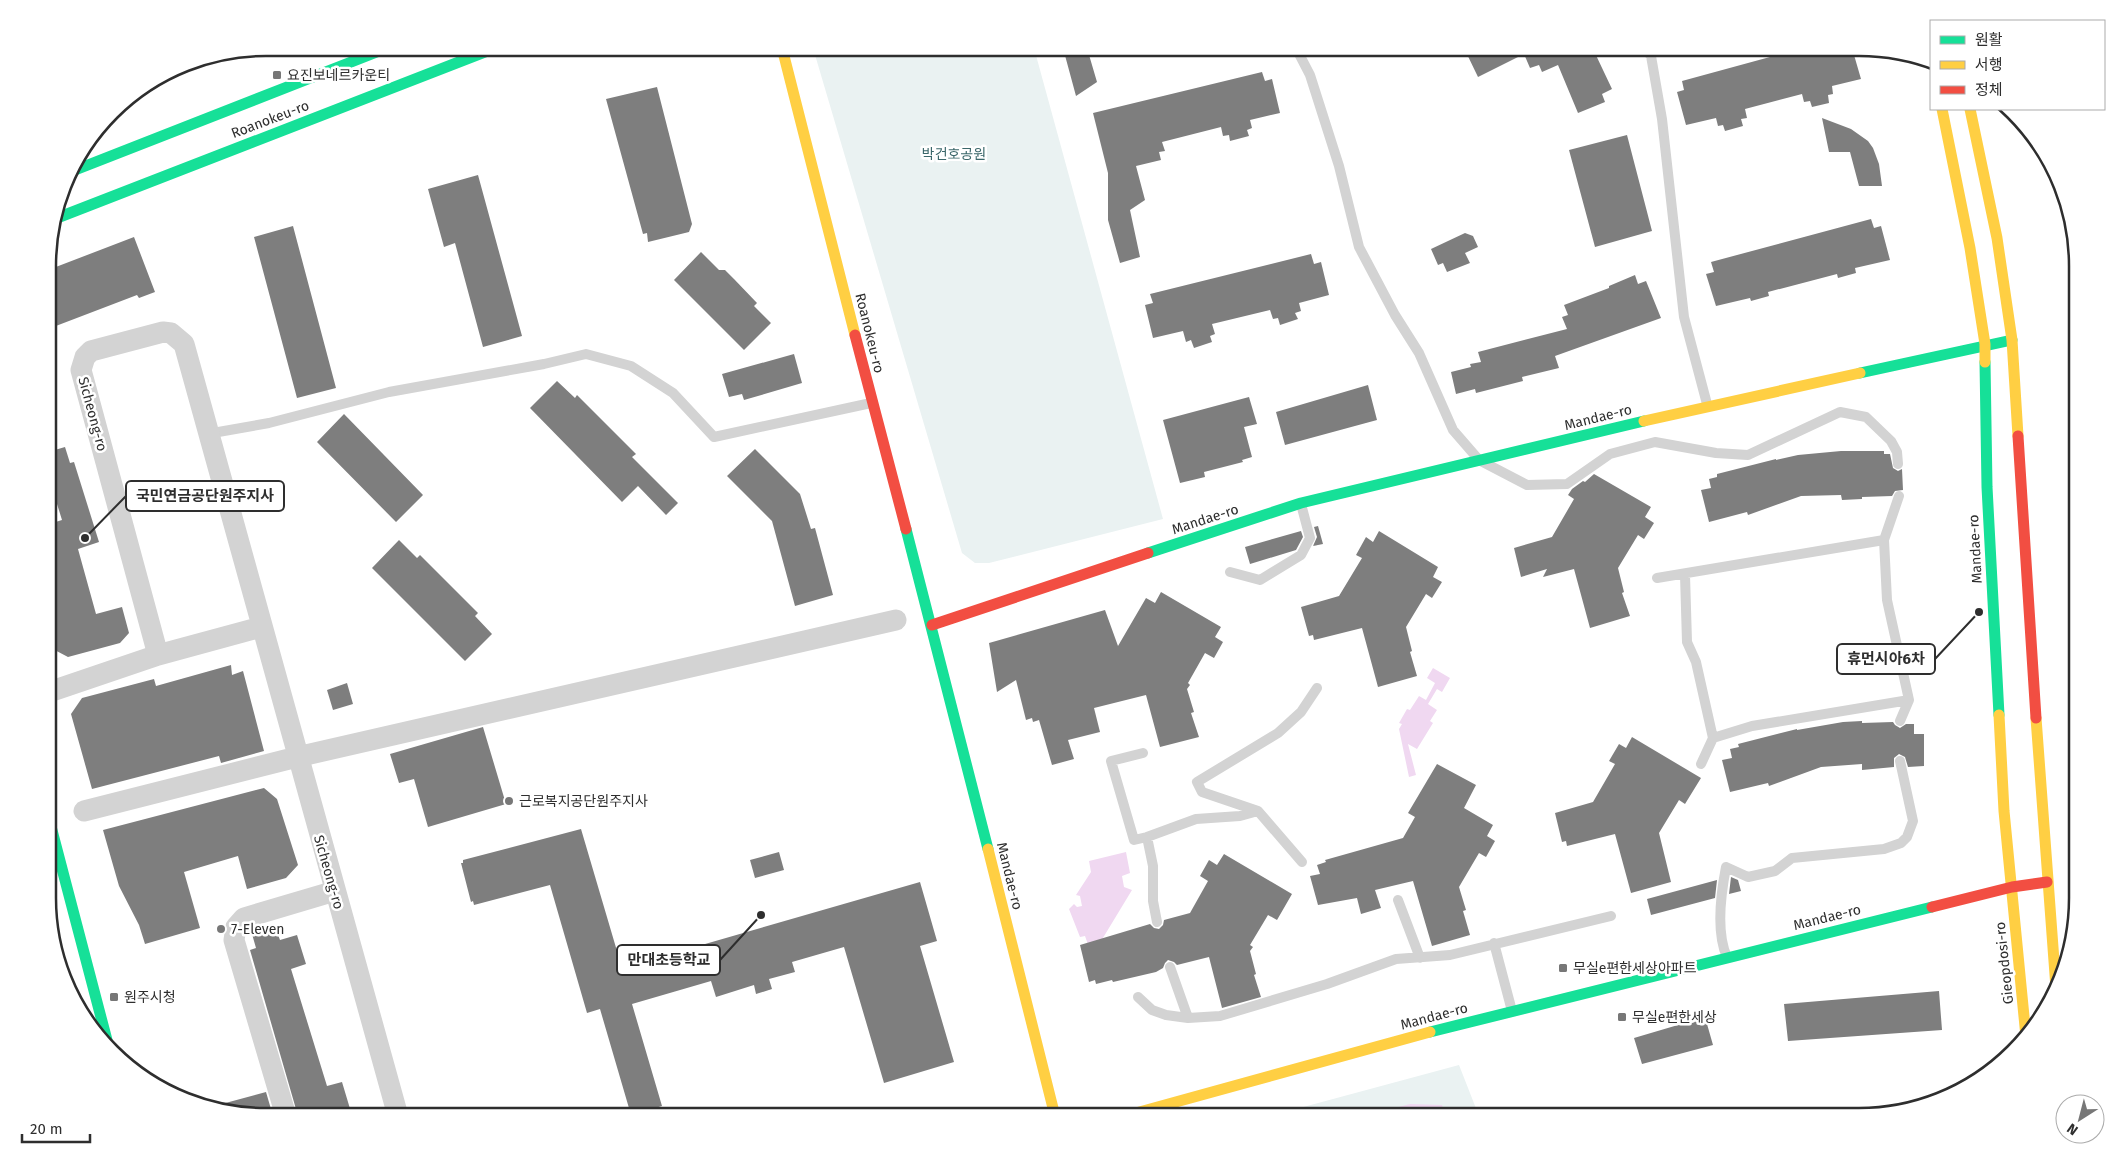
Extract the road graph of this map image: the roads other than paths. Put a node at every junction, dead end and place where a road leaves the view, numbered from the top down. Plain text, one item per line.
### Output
1 (367, 56) edge
2 (474, 56) edge
3 (784, 56) edge
4 (1300, 56) edge
5 (1651, 56) edge
6 (1942, 110) edge
7 (1970, 110) edge
8 (81, 168) edge
9 (62, 216) edge
10 (2012, 340) junction
11 (1985, 344) junction
12 (872, 403) junction
13 (1708, 406) junction
14 (208, 434) junction
15 (1479, 460) junction
16 (1898, 464) dead end
17 (1899, 496) dead end
18 (1301, 503) junction
19 (1884, 540) junction
20 (1230, 572) dead end
21 (1685, 575) junction
22 (1657, 578) dead end
23 (896, 620) dead end
24 (932, 625) junction
25 (261, 627) junction
26 (158, 655) junction
27 (1317, 688) dead end
28 (56, 690) edge
29 (1909, 700) junction
30 (1900, 721) dead end
31 (1713, 738) junction
32 (1142, 752) dead end
33 (297, 757) junction
34 (1900, 761) dead end
35 (1701, 764) dead end
36 (84, 811) dead end
37 (1258, 811) junction
38 (1147, 837) junction
39 (56, 845) edge
40 (1302, 862) dead end
41 (2047, 882) junction
42 (2012, 887) junction
43 (335, 891) junction
44 (1398, 900) dead end
45 (1611, 916) dead end
46 (1158, 922) dead end
47 (1494, 943) junction
48 (1420, 958) junction
49 (1727, 958) junction
50 (1170, 967) dead end
51 (2055, 973) edge
52 (1138, 997) dead end
53 (1512, 1012) junction
54 (1188, 1018) junction
55 (2025, 1025) edge
56 (105, 1032) edge
57 (284, 1108) edge
58 (396, 1108) edge
59 (1053, 1108) edge
60 (1155, 1108) edge

1 - 8 street, Roanokeu-ro
2 - 9 street, Roanokeu-ro
3 - 12 street, Roanokeu-ro
4 - 15 lane
5 - 13 lane
6 - 11 street, Mandae-ro
7 - 10 street
10 - 11 street
10 - 41 street
11 - 13 street, Mandae-ro
11 - 42 street, Mandae-ro
12 - 14 lane
12 - 24 street, Roanokeu-ro
13 - 15 street, Mandae-ro
14 - 25 street, Sicheong-ro
14 - 26 street, Sicheong-ro
15 - 16 lane
15 - 18 street, Mandae-ro
17 - 19 lane
18 - 20 lane
18 - 24 street, Mandae-ro
19 - 21 lane
19 - 29 lane
21 - 22 lane
21 - 31 lane
23 - 33 street
24 - 59 street, Mandae-ro
25 - 26 street
25 - 33 street, Sicheong-ro
26 - 28 street
27 - 37 lane
29 - 30 lane
29 - 31 lane
31 - 35 lane
32 - 38 lane
33 - 36 street
33 - 43 street, Sicheong-ro
34 - 49 lane
37 - 38 lane
37 - 40 lane
38 - 46 lane
39 - 56 street
41 - 42 street
41 - 51 street
42 - 49 street, Mandae-ro
42 - 55 street, Gieopdosi-ro
43 - 57 street
43 - 58 street, Sicheong-ro
44 - 48 lane
45 - 47 lane
47 - 48 lane
47 - 53 lane
48 - 54 lane
49 - 53 street, Mandae-ro
50 - 54 lane
52 - 54 lane
53 - 60 street, Mandae-ro

